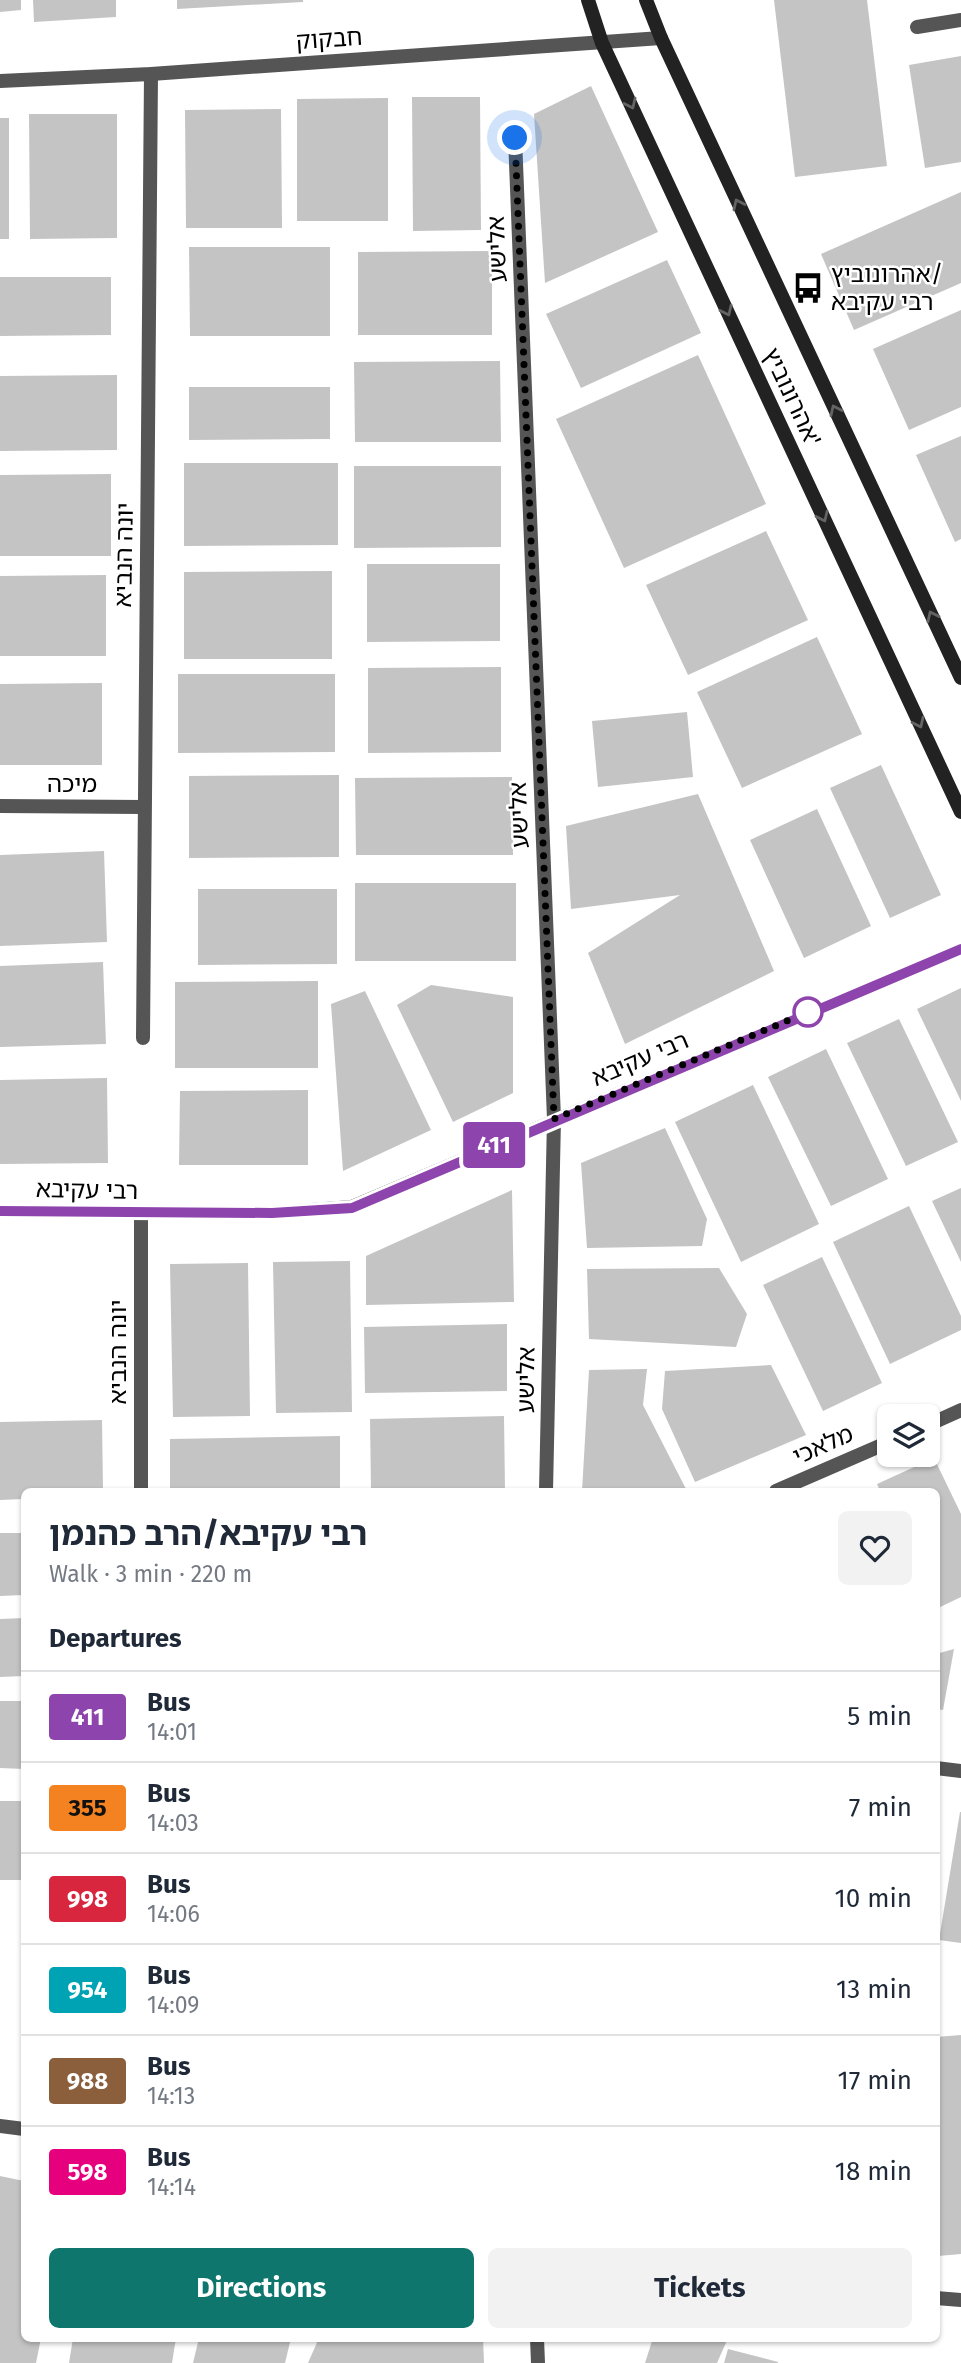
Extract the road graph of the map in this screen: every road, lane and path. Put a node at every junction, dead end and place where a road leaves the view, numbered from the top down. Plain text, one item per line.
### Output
1 (588, 0) edge
2 (646, 0) edge
3 (961, 20) edge
4 (917, 27) dead end
5 (661, 38) junction
6 (602, 43) junction
7 (151, 74) junction
8 (0, 81) edge
9 (515, 138) dead end
10 (961, 678) edge
11 (0, 806) edge
12 (144, 807) junction
13 (961, 812) edge
14 (961, 949) edge
15 (143, 1038) dead end
16 (554, 1119) junction
17 (0, 1211) edge
18 (141, 1214) junction
19 (961, 1410) edge
20 (940, 1420) edge
21 (877, 1446) edge
22 (141, 1488) edge
23 (546, 1488) edge
24 (783, 1488) edge
25 (940, 1769) edge
26 (961, 1772) edge
27 (0, 2126) edge
28 (21, 2129) edge
29 (940, 2298) edge
30 (961, 2300) edge
31 (537, 2342) edge
32 (538, 2363) edge

1 - 6 street, אהרונוביץ'
2 - 5 street, אהרונוביץ'
3 - 4 street
5 - 6 street, חבקוק
10 -> 5 street, אהרונוביץ'
6 - 7 street, חבקוק
6 -> 13 street, אהרונוביץ'
7 - 8 street, חבקוק
7 - 12 street, יונה הנביא
9 - 16 street, אלישע
11 - 12 street, מיכה
12 - 15 street, יונה הנביא
14 - 16 street, רבי עקיבא
16 - 18 street, רבי עקיבא
16 - 23 street, אלישע
17 - 18 street, רבי עקיבא
18 - 22 street, יונה הנביא
19 - 20 street
21 - 24 street, מלאכי
25 - 26 street
27 - 28 street
29 - 30 street
31 - 32 street

